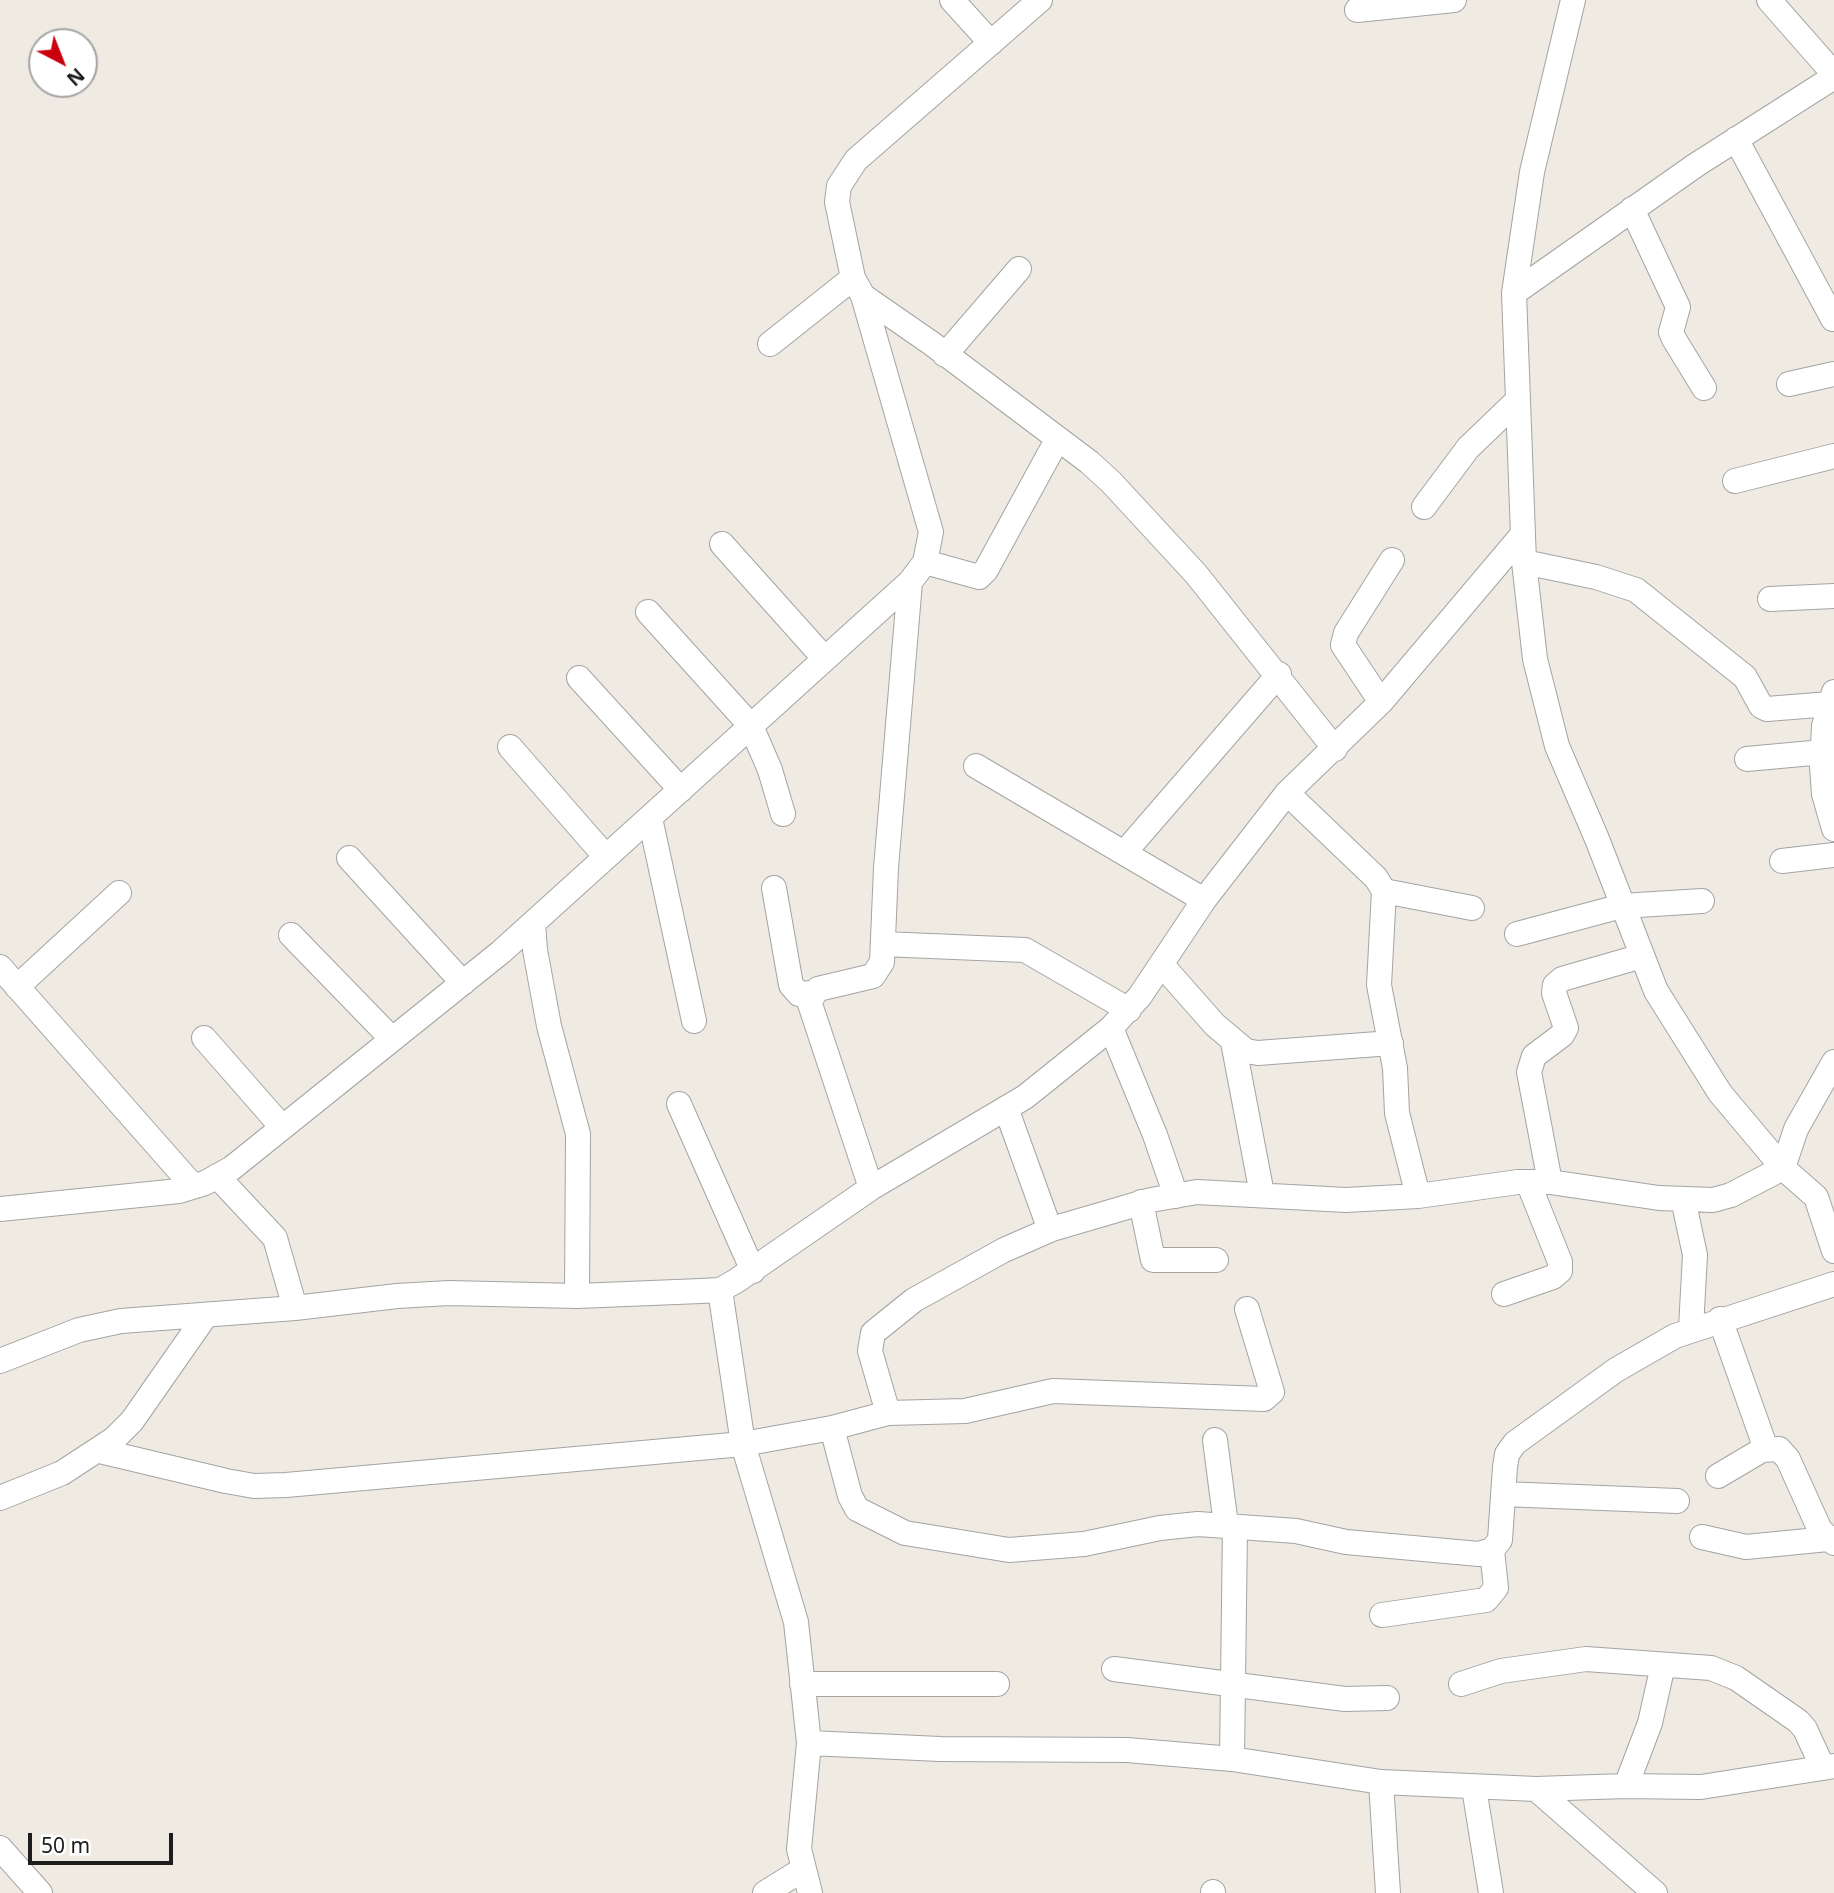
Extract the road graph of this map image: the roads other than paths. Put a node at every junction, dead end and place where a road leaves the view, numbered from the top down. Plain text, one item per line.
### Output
1 (952, 0) edge
2 (1040, 0) edge
3 (1454, 0) edge
4 (1573, 0) edge
5 (1769, 0) edge
6 (1357, 10) dead end
7 (991, 43) junction
8 (1834, 76) edge
9 (1736, 139) junction
10 (1632, 209) junction
11 (1018, 269) dead end
12 (858, 287) junction
13 (1514, 293) junction
14 (1833, 319) edge
15 (770, 344) dead end
16 (945, 355) junction
17 (1834, 374) edge
18 (1789, 384) dead end
19 (1704, 388) dead end
20 (1518, 400) junction
21 (1056, 440) junction
22 (1834, 456) edge
23 (1735, 481) dead end
24 (1424, 508) dead end
25 (1523, 534) junction
26 (722, 544) dead end
27 (1392, 560) dead end
28 (1524, 562) junction
29 (918, 572) junction
30 (1834, 596) edge
31 (1770, 599) dead end
32 (648, 612) dead end
33 (825, 659) junction
34 (1279, 674) junction
35 (579, 678) dead end
36 (1832, 698) edge
37 (1381, 702) junction
38 (751, 726) junction
39 (510, 747) dead end
40 (1335, 749) junction
41 (1823, 752) junction
42 (1746, 759) dead end
43 (976, 766) dead end
44 (681, 790) junction
45 (1287, 793) junction
46 (783, 814) dead end
47 (650, 818) junction
48 (1834, 828) edge
49 (1124, 853) junction
50 (1834, 855) edge
51 (606, 857) junction
52 (349, 858) dead end
53 (1782, 861) dead end
54 (774, 888) dead end
55 (1384, 891) junction
56 (119, 893) dead end
57 (1204, 900) junction
58 (1702, 901) dead end
59 (1622, 906) junction
60 (1472, 908) dead end
61 (533, 923) junction
62 (1517, 934) dead end
63 (291, 935) dead end
64 (883, 944) junction
65 (1642, 956) junction
66 (1162, 965) junction
67 (0, 967) edge
68 (463, 983) junction
69 (17, 987) junction
70 (812, 993) junction
71 (1129, 1010) junction
72 (694, 1021) dead end
73 (1111, 1028) junction
74 (204, 1038) dead end
75 (392, 1039) junction
76 (1233, 1042) junction
77 (1391, 1043) junction
78 (1834, 1062) edge
79 (679, 1104) dead end
80 (1006, 1108) junction
81 (282, 1127) junction
82 (1783, 1168) junction
83 (217, 1176) junction
84 (1539, 1182) junction
85 (193, 1186) junction
86 (871, 1188) junction
87 (1262, 1194) junction
88 (1176, 1196) junction
89 (1418, 1196) junction
90 (1683, 1199) junction
91 (1141, 1202) junction
92 (0, 1209) edge
93 (1050, 1230) junction
94 (1834, 1251) edge
95 (1216, 1260) dead end
96 (753, 1271) junction
97 (1834, 1284) edge
98 (720, 1290) junction
99 (1504, 1294) dead end
100 (577, 1296) junction
101 (295, 1308) junction
102 (1247, 1308) dead end
103 (206, 1315) junction
104 (1720, 1319) junction
105 (1691, 1328) junction
106 (0, 1361) edge
107 (888, 1413) junction
108 (832, 1428) junction
109 (1215, 1440) dead end
110 (743, 1444) junction
111 (1766, 1449) junction
112 (100, 1451) junction
113 (1718, 1476) dead end
114 (1503, 1494) junction
115 (0, 1498) edge
116 (1677, 1501) dead end
117 (1231, 1526) junction
118 (1702, 1537) dead end
119 (1831, 1541) edge
120 (1492, 1550) junction
121 (1382, 1615) dead end
122 (1663, 1665) junction
123 (1114, 1669) dead end
124 (802, 1684) junction
125 (997, 1684) dead end
126 (1231, 1684) junction
127 (1461, 1684) dead end
128 (1387, 1698) dead end
129 (809, 1743) junction
130 (1231, 1759) junction
131 (1829, 1767) edge
132 (1381, 1782) junction
133 (1626, 1786) junction
134 (1474, 1788) junction
135 (1536, 1789) junction
136 (0, 1848) edge
137 (806, 1882) edge
138 (40, 1893) edge
139 (765, 1893) edge
140 (1388, 1893) edge
141 (1491, 1893) edge
142 (1655, 1893) edge

1 - 7 street
2 - 7 street
3 - 6 street
4 - 13 street
5 - 8 street
7 - 12 street
8 - 9 street
9 - 10 street
9 - 14 street
10 - 13 street
10 - 19 street
11 - 16 street
12 - 15 street
12 - 16 street
12 - 29 street
13 - 20 street
16 - 21 street
17 - 18 street
20 - 24 street
20 - 25 street
21 - 29 street
21 - 34 street
22 - 23 street
25 - 28 street
25 - 37 street
26 - 33 street
27 - 37 street
28 - 36 street
28 - 59 street
29 - 33 street
29 - 64 street
30 - 31 street
32 - 38 street
33 - 38 street
34 - 40 street
34 - 49 street
35 - 44 street
36 - 41 street
37 - 40 street
38 - 44 street
38 - 46 street
39 - 51 street
40 - 45 street
41 - 42 street
41 - 48 street
43 - 49 street
44 - 47 street
45 - 55 street
45 - 57 street
47 - 51 street
47 - 72 street
49 - 57 street
50 - 53 street
51 - 61 street
52 - 68 street
54 - 70 street
55 - 60 street
55 - 77 street
56 - 69 street
57 - 66 street
58 - 59 street
59 - 62 street
59 - 65 street
61 - 68 street
61 - 100 street
63 - 75 street
64 - 70 street
64 - 71 street
65 - 82 street
65 - 84 street
66 - 71 street
66 - 76 street
67 - 69 street
68 - 75 street
69 - 85 street
70 - 86 street
71 - 73 street
73 - 80 street
73 - 88 street
74 - 81 street
75 - 81 street
76 - 77 street
76 - 87 street
77 - 89 street
78 - 82 street
79 - 96 street
80 - 86 street
80 - 93 street
81 - 83 street
82 - 90 street
82 - 94 street
83 - 85 street
83 - 101 street
84 - 89 street
84 - 90 street
84 - 99 street
85 - 92 street
86 - 96 street
87 - 88 street
87 - 89 street
88 - 91 street
90 - 105 street
91 - 93 street
91 - 95 street
93 - 107 street
96 - 98 street
97 - 104 street
98 - 100 street
98 - 110 street
100 - 101 street
101 - 103 street
102 - 107 street
103 - 106 street
103 - 112 street
104 - 105 street
104 - 111 street
105 - 114 street
107 - 108 street
108 - 110 street
108 - 117 street
109 - 117 street
110 - 112 street
110 - 124 street
111 - 113 street
111 - 119 street
112 - 115 street
114 - 116 street
114 - 120 street
117 - 120 street
117 - 126 street
118 - 119 street
120 - 121 street
122 - 127 street
122 - 131 street
122 - 133 street
123 - 126 street
124 - 125 street
124 - 129 street
126 - 128 street
126 - 130 street
129 - 130 street
129 - 137 street
130 - 132 street
131 - 133 street
132 - 134 street
132 - 140 street
133 - 135 street
134 - 135 street
134 - 141 street
135 - 142 street
136 - 138 street
137 - 139 street

